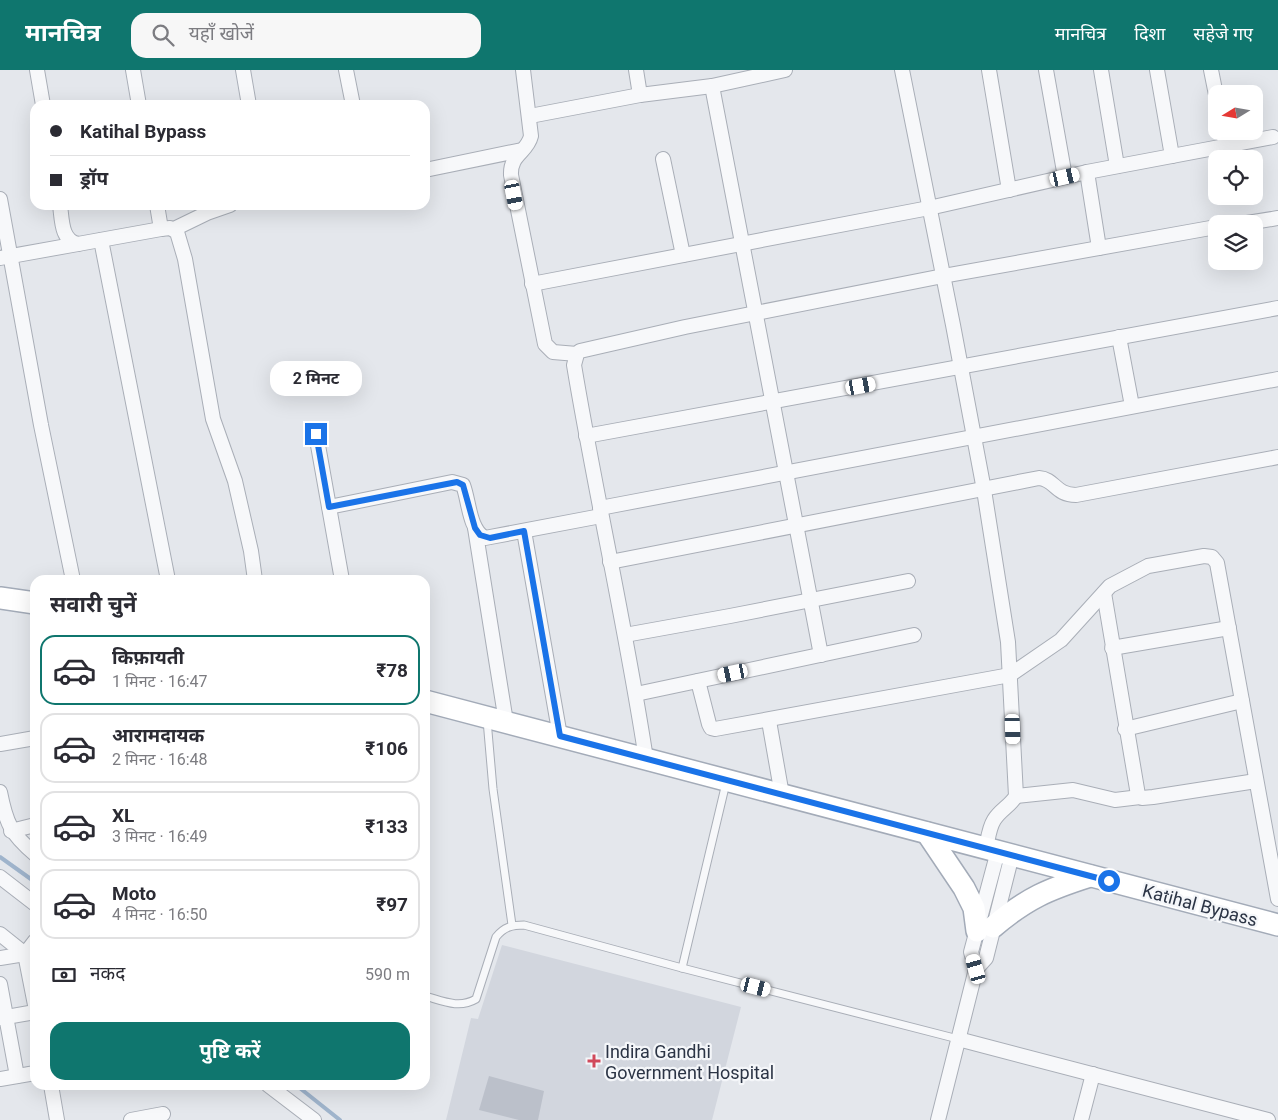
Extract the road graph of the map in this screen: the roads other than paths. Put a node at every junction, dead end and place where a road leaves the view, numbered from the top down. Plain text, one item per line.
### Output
1 (37, 70) edge
2 (133, 70) edge
3 (243, 70) edge
4 (346, 70) edge
5 (523, 70) edge
6 (636, 70) edge
7 (902, 70) edge
8 (990, 70) edge
9 (1046, 70) edge
10 (1101, 70) edge
11 (1157, 70) edge
12 (1211, 70) edge
13 (780, 71) edge
14 (1214, 85) edge
15 (712, 86) junction
16 (640, 95) junction
17 (42, 100) edge
18 (138, 100) edge
19 (248, 100) edge
20 (352, 100) edge
21 (530, 116) junction
22 (1273, 137) dead end
23 (1225, 140) edge
24 (1226, 146) junction
25 (522, 150) junction
26 (1172, 156) junction
27 (663, 159) dead end
28 (1117, 166) junction
29 (430, 169) edge
30 (1087, 172) junction
31 (1065, 177) junction
32 (1009, 190) junction
33 (0, 198) edge
34 (929, 208) junction
35 (61, 210) edge
36 (159, 210) edge
37 (216, 210) edge
38 (1278, 218) edge
39 (1263, 220) edge
40 (1208, 228) edge
41 (168, 229) junction
42 (101, 240) junction
43 (78, 244) junction
44 (742, 244) junction
45 (1099, 248) junction
46 (683, 255) junction
47 (5, 257) edge
48 (942, 276) junction
49 (532, 284) junction
50 (1278, 308) edge
51 (755, 314) junction
52 (1119, 337) junction
53 (576, 354) junction
54 (960, 366) junction
55 (1278, 379) edge
56 (773, 403) junction
57 (1132, 406) junction
58 (316, 434) dead end
59 (586, 436) junction
60 (973, 436) junction
61 (1278, 458) edge
62 (787, 472) junction
63 (984, 490) junction
64 (329, 507) junction
65 (601, 512) junction
66 (797, 524) junction
67 (475, 528) junction
68 (524, 531) junction
69 (610, 562) junction
70 (72, 575) edge
71 (167, 575) edge
72 (254, 575) edge
73 (341, 575) edge
74 (908, 581) dead end
75 (1104, 593) junction
76 (0, 598) edge
77 (812, 600) junction
78 (30, 602) edge
79 (1229, 628) junction
80 (625, 635) junction
81 (914, 635) dead end
82 (1112, 648) junction
83 (821, 655) junction
84 (1010, 675) junction
85 (698, 681) junction
86 (636, 694) junction
87 (1242, 701) junction
88 (430, 702) edge
89 (497, 720) junction
90 (769, 721) junction
91 (1125, 729) junction
92 (560, 736) junction
93 (30, 739) edge
94 (0, 744) edge
95 (646, 759) junction
96 (727, 780) junction
97 (1256, 780) junction
98 (0, 792) edge
99 (782, 795) junction
100 (1016, 796) junction
101 (1140, 797) junction
102 (30, 826) edge
103 (12, 831) junction
104 (927, 833) junction
105 (30, 850) edge
106 (999, 852) junction
107 (1090, 876) junction
108 (0, 877) edge
109 (1278, 899) edge
110 (30, 900) edge
111 (512, 925) junction
112 (1278, 925) edge
113 (985, 929) junction
114 (0, 934) edge
115 (30, 949) edge
116 (30, 950) edge
117 (0, 958) edge
118 (682, 968) junction
119 (0, 984) edge
120 (430, 997) edge
121 (30, 1013) edge
122 (3, 1018) edge
123 (958, 1039) junction
124 (30, 1074) edge
125 (1093, 1074) junction
126 (17, 1076) junction
127 (0, 1079) edge
128 (51, 1090) edge
129 (275, 1090) edge
130 (163, 1114) dead end
131 (58, 1120) edge
132 (131, 1120) edge
133 (314, 1120) edge
134 (938, 1120) edge
135 (1081, 1120) edge
136 (1268, 1120) edge

1 - 17 street
2 - 18 street
3 - 19 street
4 - 20 street
5 - 21 street
6 - 16 street
7 - 34 street
8 - 32 street
9 - 31 street
10 - 28 street
11 - 26 street
12 - 14 street
13 - 15 street
15 - 16 street
15 - 44 street
16 - 21 street
21 - 25 street
22 - 24 street
23 - 24 street
24 - 26 street
25 - 29 street
25 - 49 street
26 - 28 street
27 - 46 street
28 - 30 street
30 - 31 street
30 - 45 street
31 - 32 street
32 - 34 street
33 - 47 street
34 - 44 street
34 - 48 street
35 - 43 street
36 - 41 street
37 - 41 street
38 - 39 street
40 - 45 street
41 - 42 street
41 - 72 street
42 - 43 street
42 - 71 street
43 - 47 street
44 - 46 street
44 - 51 street
45 - 48 street
46 - 49 street
47 - 70 street
48 - 51 street
48 - 54 street
49 - 53 street
50 - 52 street
51 - 53 street
51 - 56 street
52 - 54 street
52 - 57 street
53 - 59 street
54 - 56 street
54 - 60 street
55 - 57 street
56 - 59 street
56 - 62 street
57 - 60 street
58 - 64 street
59 - 65 street
60 - 62 street
60 - 63 street
61 - 63 street
62 - 65 street
62 - 66 street
63 - 66 street
63 - 84 street
64 - 67 street
64 - 73 street
65 - 68 street
65 - 69 street
66 - 69 street
66 - 77 street
67 - 68 street
67 - 89 street
68 - 92 street
69 - 80 street
74 - 77 street
75 - 79 street
75 - 82 street
75 - 84 street
76 - 78 main road
77 - 80 street
77 - 83 street
79 - 82 street
79 - 87 street
80 - 86 street
81 - 83 street
82 - 91 street
83 - 85 street
84 - 90 street
84 - 100 street
85 - 86 street
85 - 90 street
86 - 95 street
87 - 91 street
87 - 97 street
88 - 89 main road, Katihal Bypass
89 - 92 main road, Katihal Bypass
89 - 111 lane
90 - 99 street
91 - 101 street
92 - 95 main road, Katihal Bypass
93 - 94 street
95 - 96 main road, Katihal Bypass
96 - 99 main road, Katihal Bypass
96 - 118 lane
97 - 101 street
97 - 109 street
98 - 103 street
99 - 104 main road, Katihal Bypass
100 - 101 street
100 - 106 street
102 - 103 street
103 - 105 street
104 - 106 main road, Katihal Bypass
104 - 113 main road
106 - 107 main road, Katihal Bypass
106 - 113 street
107 - 112 main road, Katihal Bypass
107 - 113 main road
108 - 110 street
111 - 118 lane
111 - 120 lane
113 - 123 street
114 - 115 street
116 - 117 street
118 - 123 lane
119 - 122 street
121 - 122 street
122 - 126 street
123 - 125 street
123 - 134 street
124 - 126 street
125 - 135 street
125 - 136 street
126 - 127 street
128 - 131 street
129 - 133 street
130 - 132 street

